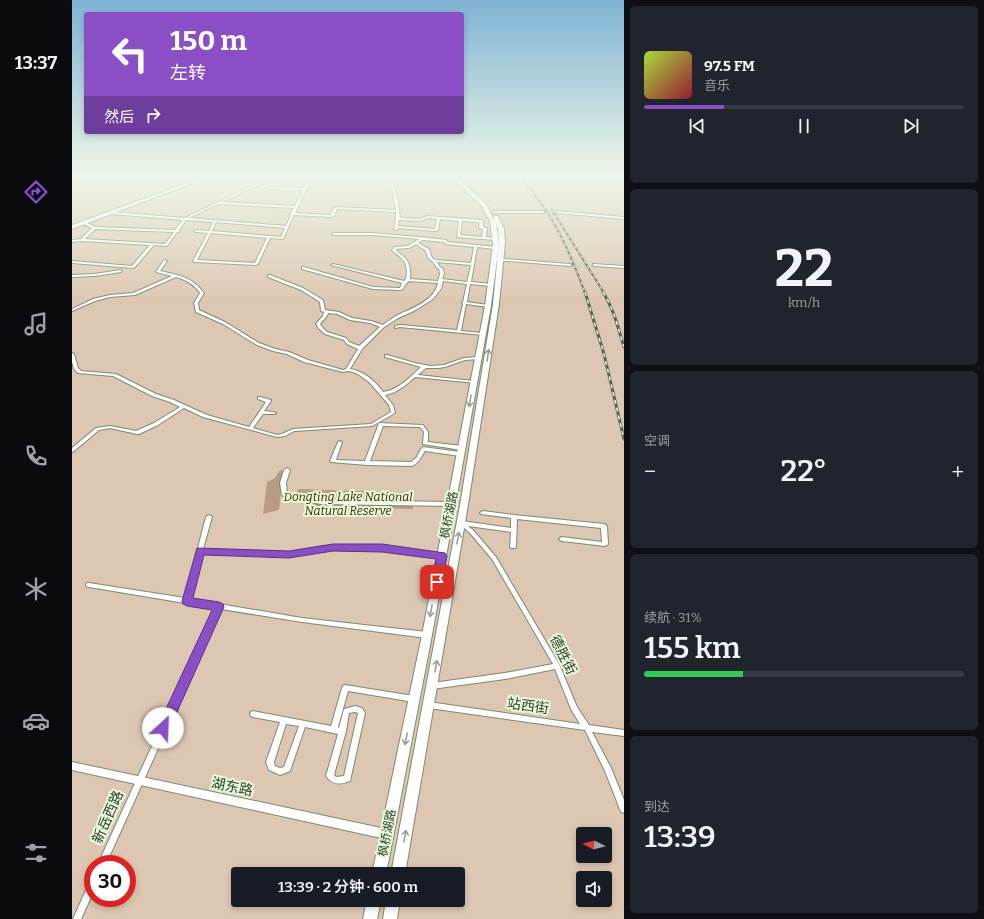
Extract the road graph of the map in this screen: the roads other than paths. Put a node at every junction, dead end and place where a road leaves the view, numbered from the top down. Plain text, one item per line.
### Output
1 (93, 218) edge
2 (98, 218) edge
3 (171, 218) edge
4 (290, 218) edge
5 (426, 218) edge
6 (439, 218) joint
7 (491, 218) edge
8 (496, 218) edge
9 (185, 219) junction
10 (398, 219) joint
11 (461, 220) junction
12 (216, 222) junction
13 (84, 223) junction
14 (72, 226) edge
15 (286, 227) junction
16 (94, 228) junction
17 (396, 228) junction
18 (178, 231) junction
19 (196, 231) dead end
20 (210, 233) junction
21 (334, 234) dead end
22 (395, 236) junction
23 (269, 237) junction
24 (422, 238) junction
25 (484, 238) junction
26 (82, 240) junction
27 (72, 241) edge
28 (496, 243) junction
29 (416, 244) junction
30 (152, 245) junction
31 (476, 246) junction
32 (499, 259) junction
33 (165, 261) dead end
34 (434, 261) junction
35 (72, 262) edge
36 (473, 264) junction
37 (569, 264) tunnel mouth
38 (333, 265) dead end
39 (596, 266) tunnel mouth
40 (303, 268) dead end
41 (624, 268) edge
42 (120, 271) dead end
43 (72, 276) edge
44 (175, 276) junction
45 (269, 276) dead end
46 (408, 280) junction
47 (441, 280) junction
48 (469, 283) junction
49 (491, 285) junction
50 (464, 303) junction
51 (488, 306) junction
52 (72, 310) edge
53 (326, 312) junction
54 (382, 326) junction
55 (396, 327) dead end
56 (459, 332) junction
57 (482, 334) junction
58 (360, 348) junction
59 (72, 354) edge
60 (386, 356) dead end
61 (478, 358) junction
62 (425, 366) junction
63 (348, 369) junction
64 (414, 376) junction
65 (474, 382) junction
66 (382, 394) junction
67 (260, 398) dead end
68 (183, 407) junction
69 (261, 412) junction
70 (274, 413) dead end
71 (250, 428) junction
72 (340, 442) dead end
73 (425, 443) junction
74 (72, 450) edge
75 (423, 450) junction
76 (461, 451) junction
77 (367, 463) junction
78 (287, 470) dead end
79 (451, 504) junction
80 (483, 513) dead end
81 (209, 517) dead end
82 (514, 517) junction
83 (461, 523) junction
84 (513, 530) junction
85 (562, 539) dead end
86 (513, 547) dead end
87 (200, 551) junction
88 (442, 556) junction
89 (89, 585) dead end
90 (187, 601) junction
91 (219, 607) junction
92 (427, 635) junction
93 (558, 666) junction
94 (432, 686) junction
95 (414, 699) junction
96 (429, 705) junction
97 (253, 714) dead end
98 (284, 720) junction
99 (303, 724) junction
100 (587, 728) junction
101 (338, 730) junction
102 (624, 733) edge
103 (72, 766) edge
104 (138, 782) junction
105 (624, 809) edge
106 (386, 834) junction
107 (106, 855) edge
108 (380, 867) edge
109 (399, 867) edge
110 (84, 904) edge
111 (373, 907) edge
112 (392, 907) edge
113 (77, 919) edge
114 (370, 919) edge
115 (390, 919) edge

1 - 14 main road
2 - 13 main road
3 - 9 street
4 - 15 street
5 - 10 street
6 - 11 street
6 - 17 street
7 - 28 main road, 枫桥湖路
8 - 32 main road, 枫桥湖路
9 - 12 street
9 - 18 street
10 - 17 street
11 - 25 street
11 - 25 street
12 - 15 street
12 - 20 street
13 - 14 main road
13 - 16 street
15 - 23 street
16 - 18 street
16 - 26 street
17 - 22 street
18 - 30 street
19 - 20 street
20 - 23 street
20 - 23 street
21 - 22 street
22 - 24 street
24 - 29 street
24 - 31 street
25 - 28 street
26 - 27 street
26 - 30 street
28 - 31 street
28 - 32 main road, 枫桥湖路
29 - 34 street
29 - 46 street
30 - 35 street
31 - 36 street
32 - 37 main road
32 - 49 main road, 枫桥湖路
83 -> 32 main road, 枫桥湖路
33 - 44 street
34 - 36 street
34 - 47 street
36 - 48 street
38 - 46 street
39 - 41 main road
40 - 46 street
42 - 43 street
44 - 52 street
44 - 63 street
45 - 53 street
46 - 47 street
47 - 48 street
47 - 54 street
48 - 49 street
48 - 50 street
49 - 51 main road, 枫桥湖路
50 - 51 street
50 - 56 street
51 - 57 main road, 枫桥湖路
53 - 54 street
53 - 58 street
54 - 58 street
55 - 56 street
56 - 57 street
57 - 61 main road, 枫桥湖路
58 - 63 street
59 - 68 street
60 - 62 street
61 - 62 street
61 - 65 main road, 枫桥湖路
62 - 64 street
63 - 66 street
64 - 65 street
64 - 66 street
65 -> 76 main road, 枫桥湖路
66 - 71 street
67 - 69 street
68 - 71 street
68 - 74 street
69 - 70 street
69 - 71 street
72 - 77 street
73 - 75 street
73 - 76 street
73 - 77 street
75 - 76 street
75 - 77 street
76 - 79 main road, 枫桥湖路
78 - 79 street
79 - 88 main road, 枫桥湖路
80 - 82 street
81 - 87 street
82 - 84 street
82 - 85 street
83 - 84 street
83 - 93 street, 德胜街
94 -> 83 main road, 枫桥湖路
84 - 86 street
87 - 88 street
87 - 90 street
88 -> 92 main road, 枫桥湖路
89 - 90 street
90 - 91 street
91 - 92 street
91 - 104 street, 新岳西路
92 - 95 main road, 枫桥湖路
93 - 94 street
93 - 100 street, 德胜街
94 - 96 main road, 枫桥湖路
95 - 101 street
95 -> 106 main road, 枫桥湖路
96 - 100 street, 站西街
109 -> 96 main road, 枫桥湖路
97 - 98 street
98 - 99 street
98 - 99 street
99 - 101 street
100 - 102 street, 站西街
100 - 105 street, 德胜街
101 - 101 street
103 - 104 street, 湖东路
104 - 106 street, 湖东路
104 - 107 street, 新岳西路
106 - 108 main road, 枫桥湖路
110 - 113 street
111 - 114 main road
112 - 115 main road

